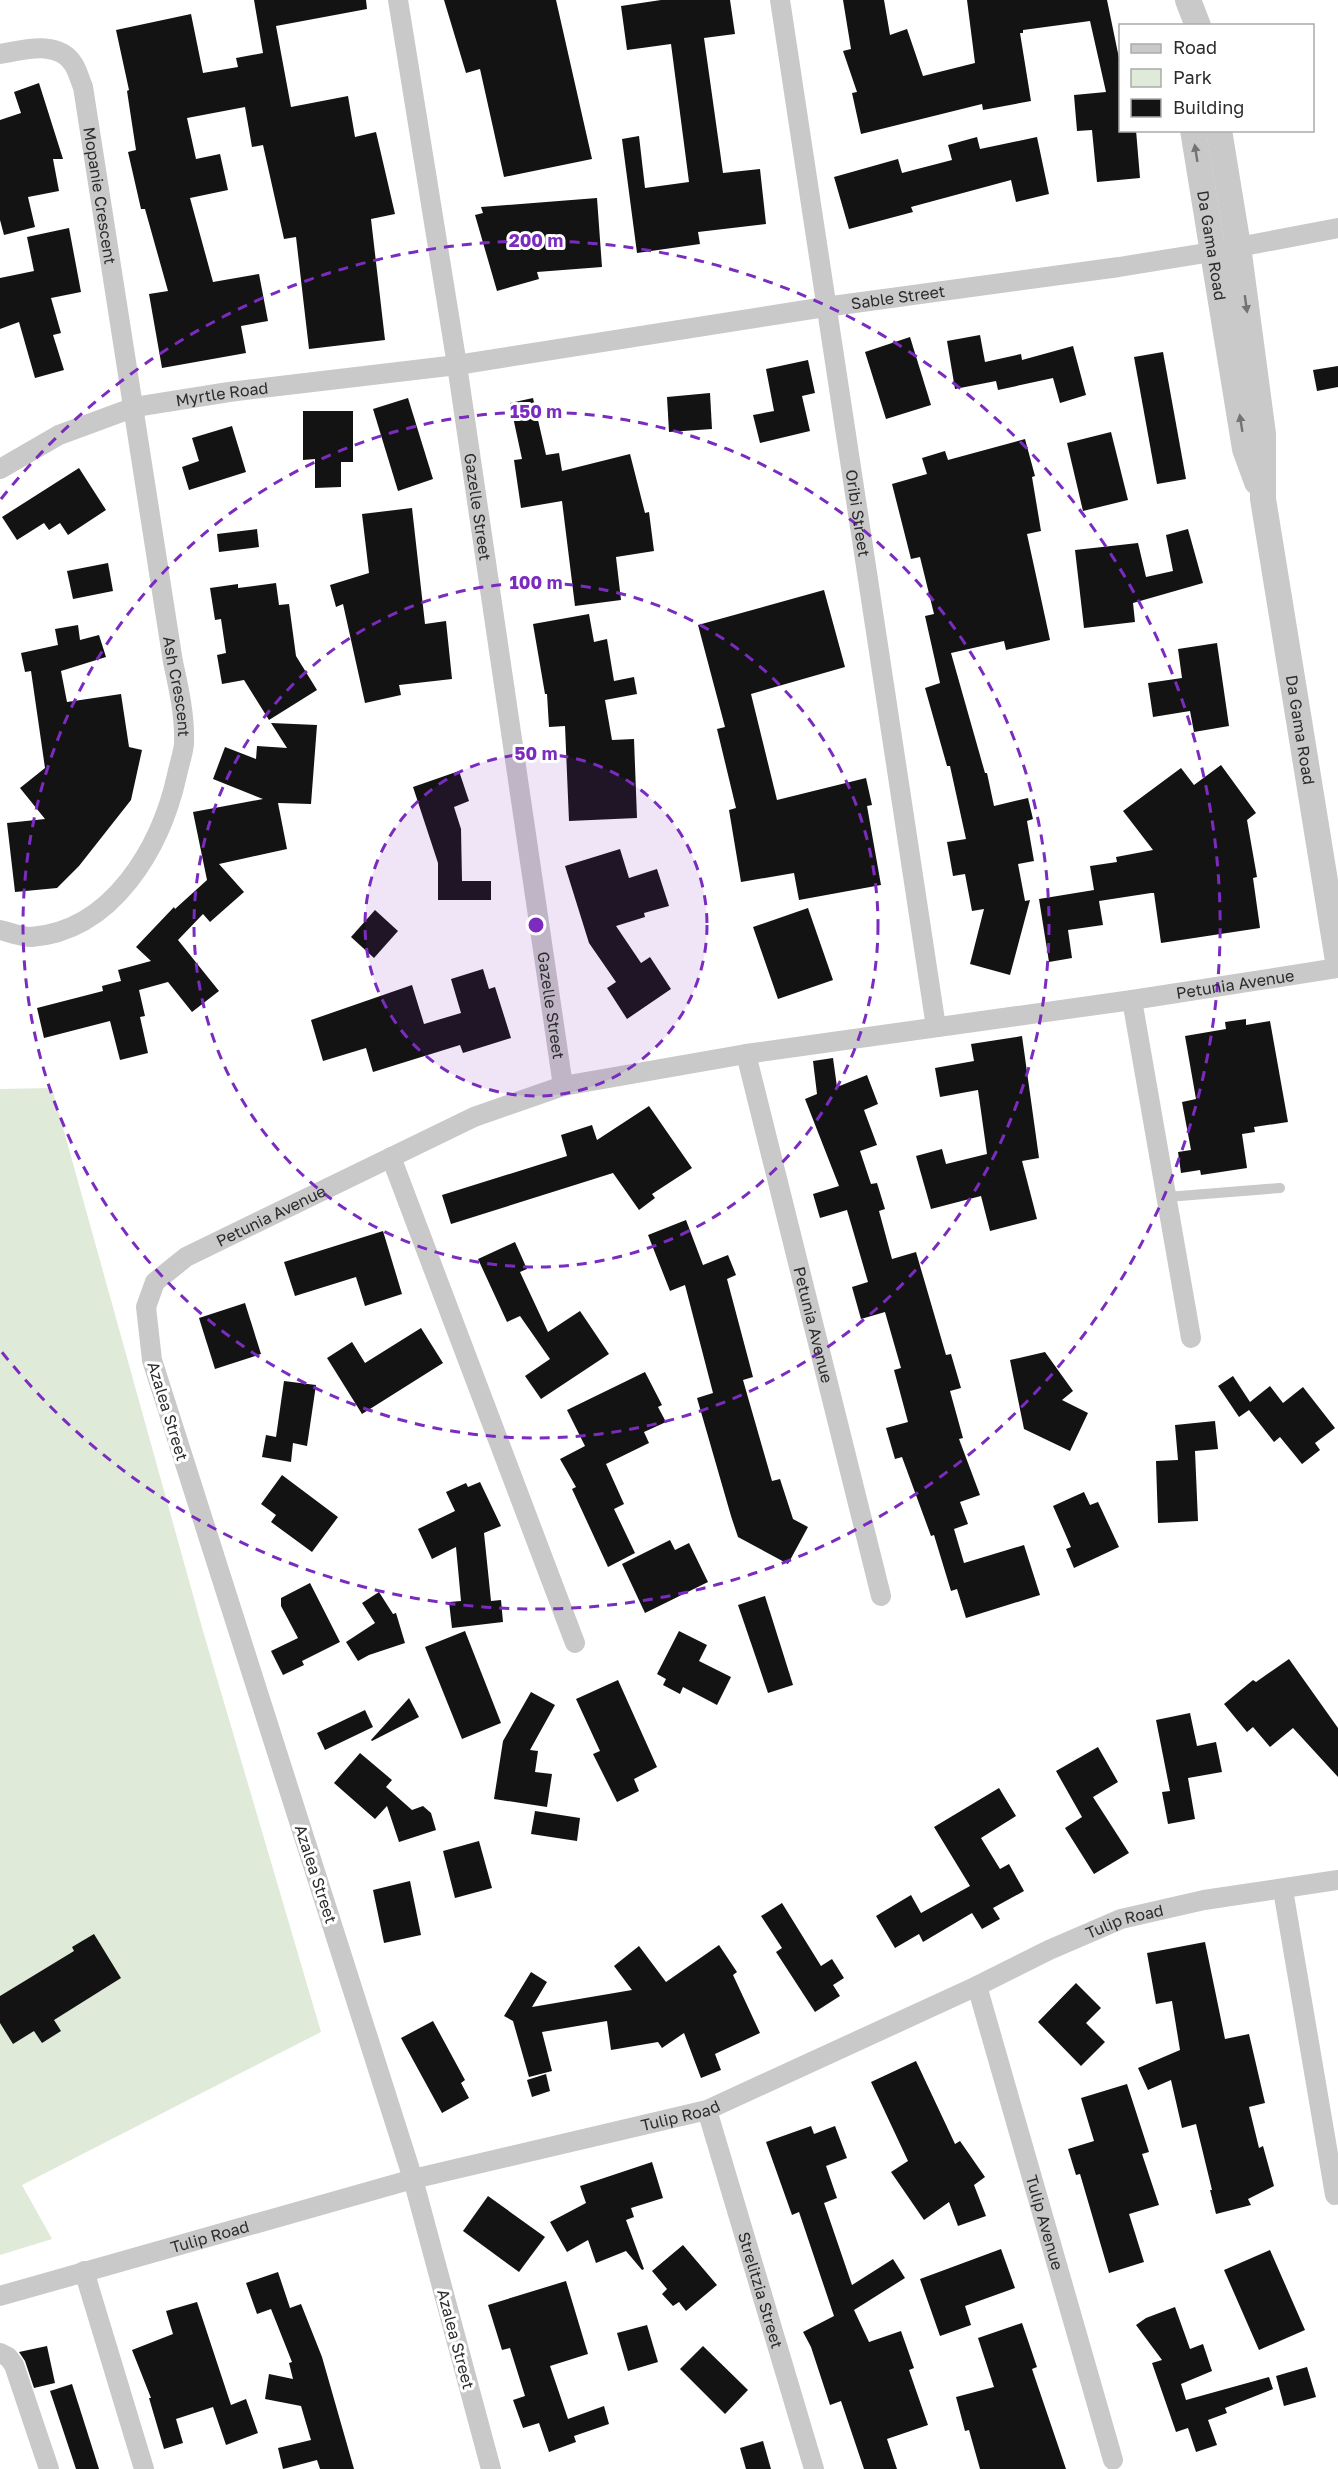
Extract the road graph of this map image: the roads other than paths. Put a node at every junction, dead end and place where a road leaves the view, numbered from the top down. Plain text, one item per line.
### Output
1 (398, 0) edge
2 (780, 0) edge
3 (1180, 0) edge
4 (1188, 0) edge
5 (1178, 24) edge
6 (1197, 24) edge
7 (0, 54) edge
8 (1193, 132) edge
9 (1219, 132) edge
10 (1338, 228) edge
11 (1238, 246) junction
12 (1212, 252) junction
13 (825, 307) junction
14 (457, 364) junction
15 (135, 407) junction
16 (0, 469) edge
17 (1263, 499) junction
18 (0, 930) edge
19 (1338, 960) edge
20 (1338, 968) edge
21 (1132, 1000) junction
22 (936, 1027) junction
23 (747, 1054) junction
24 (563, 1086) junction
25 (391, 1157) junction
26 (1280, 1188) dead end
27 (1167, 1197) junction
28 (155, 1282) joint
29 (1191, 1338) dead end
30 (881, 1596) dead end
31 (576, 1643) dead end
32 (1338, 1880) edge
33 (1283, 1890) junction
34 (977, 1986) junction
35 (707, 2110) junction
36 (413, 2179) junction
37 (1335, 2195) dead end
38 (84, 2271) junction
39 (0, 2296) edge
40 (0, 2352) edge
41 (1113, 2460) dead end
42 (49, 2469) edge
43 (144, 2469) edge
44 (491, 2469) edge
45 (814, 2469) edge

1 - 14 street, Gazelle Street
2 - 13 street, Oribi Street
3 - 5 street
4 - 6 street
7 - 15 street, Mopanie Crescent
12 -> 8 street, Da Gama Road
9 - 11 street, Da Gama Road
10 - 11 street, Sable Street
11 - 12 street, Sable Street
11 -> 17 street, Da Gama Road
12 - 13 street, Sable Street
17 -> 12 street, Da Gama Road
13 - 14 street, Sable Street
13 - 22 street, Oribi Street
14 - 15 street, Myrtle Road
14 - 24 street, Gazelle Street
15 - 16 street, Myrtle Road
15 - 18 street, Ash Crescent
17 - 19 street, Da Gama Road
20 - 21 street, Petunia Avenue
21 - 22 street, Petunia Avenue
21 - 27 street
22 - 23 street, Petunia Avenue
23 - 24 street, Petunia Avenue
23 - 30 street, Petunia Avenue
24 - 25 street, Petunia Avenue
25 - 28 street, Petunia Avenue
25 - 31 street
26 - 27 lane
27 - 29 street
28 - 36 street, Azalea Street
32 - 33 street, Tulip Road
33 - 34 street, Tulip Road
33 - 37 street
34 - 35 street, Tulip Road
34 - 41 street, Tulip Avenue
35 - 36 street, Tulip Road
35 - 45 street, Strelitzia Street
36 - 38 street, Tulip Road
36 - 44 street, Azalea Street
38 - 39 street, Tulip Road
38 - 43 street
40 - 42 street

